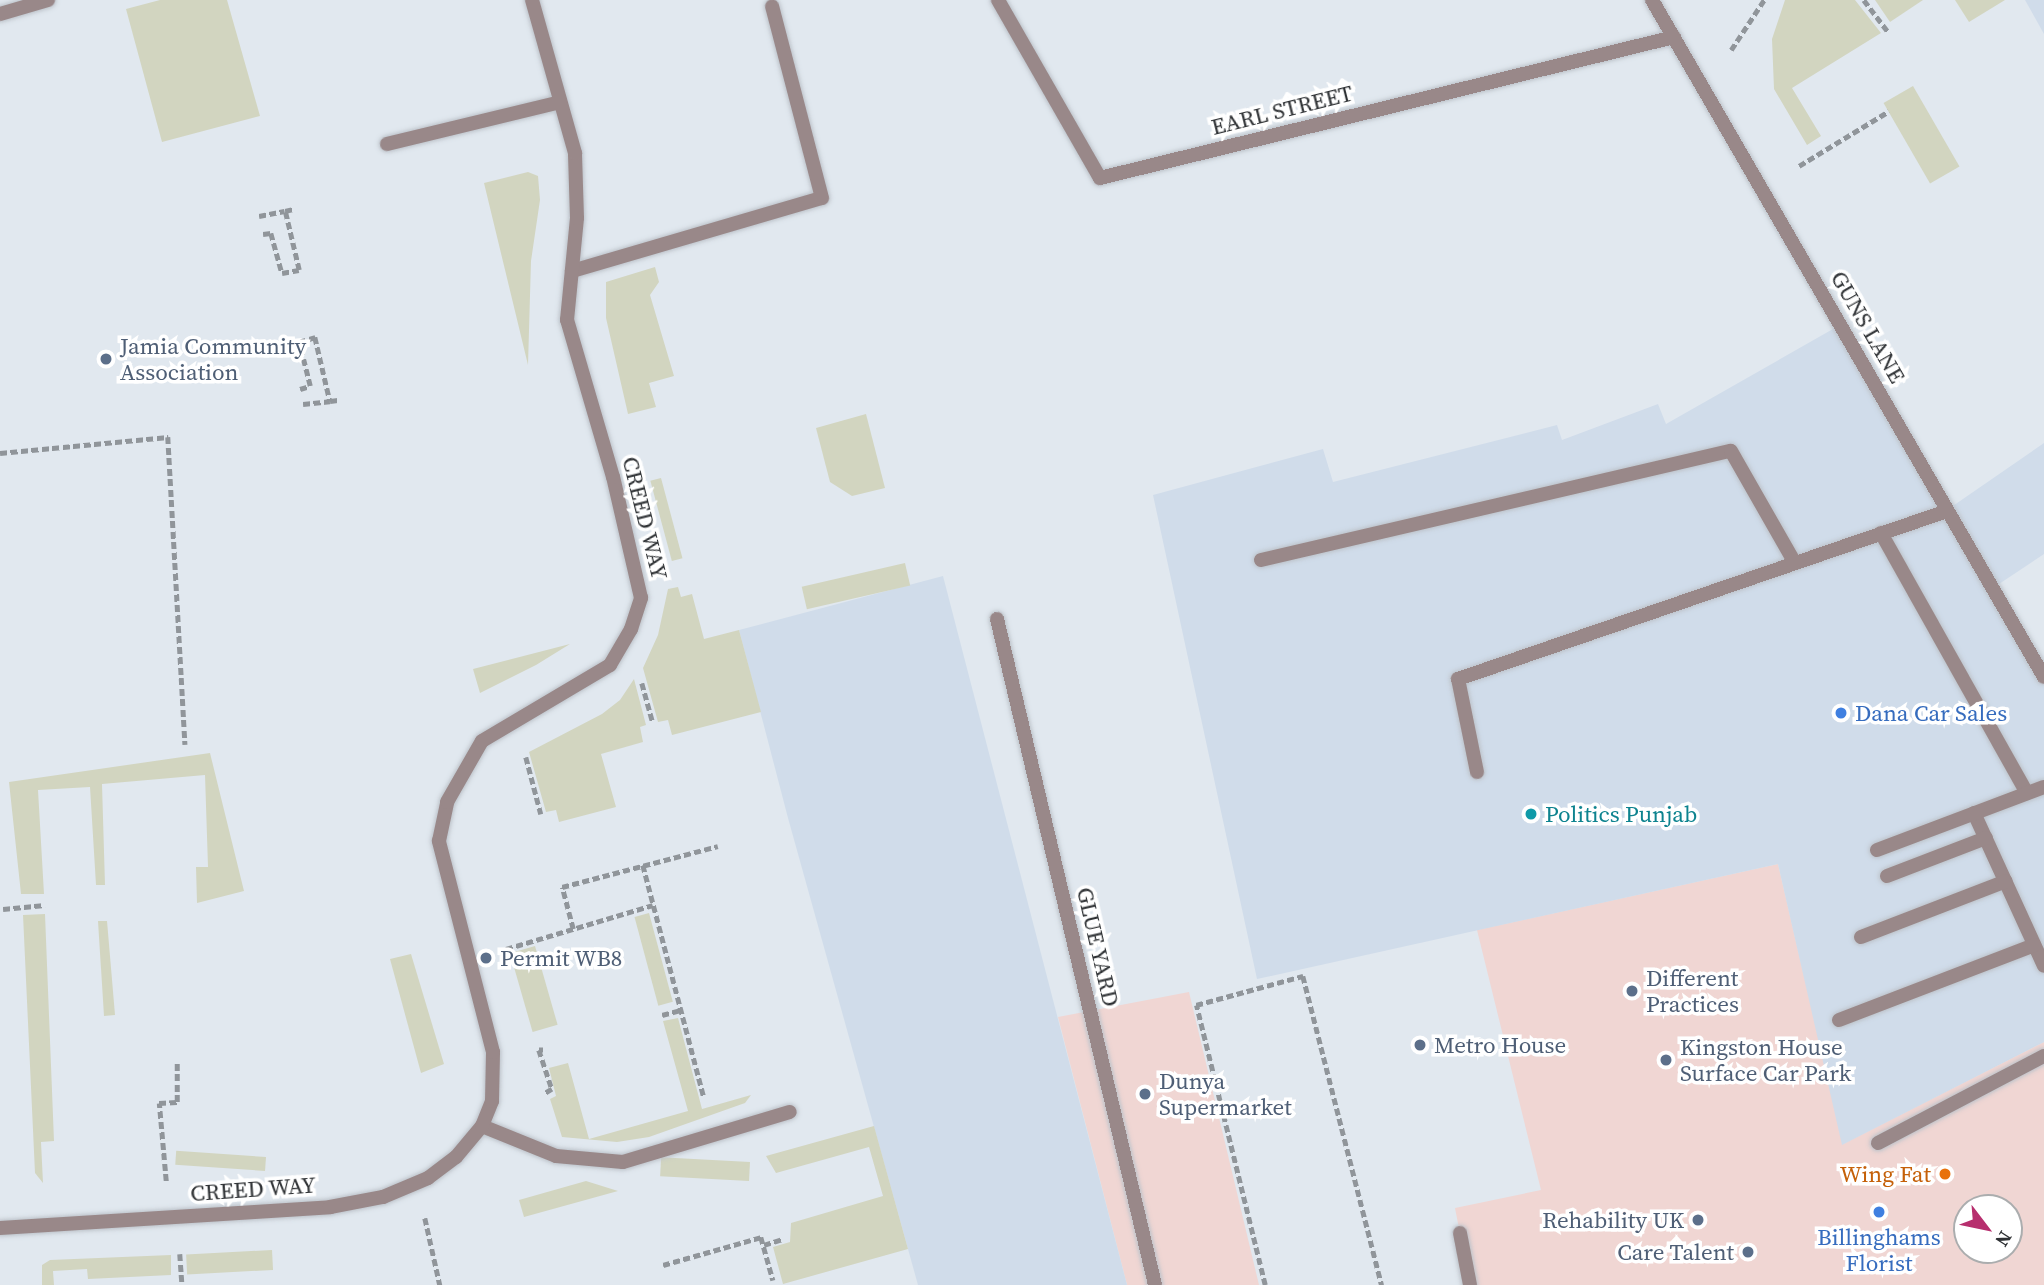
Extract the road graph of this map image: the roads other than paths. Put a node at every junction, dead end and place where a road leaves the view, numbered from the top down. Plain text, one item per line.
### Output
1 (48, 0) edge
2 (532, 0) edge
3 (998, 0) edge
4 (1652, 0) edge
5 (772, 6) dead end
6 (0, 14) edge
7 (1674, 37) junction
8 (560, 102) junction
9 (387, 144) dead end
10 (572, 271) junction
11 (1947, 510) junction
12 (1881, 533) junction
13 (1261, 560) dead end
14 (1795, 563) junction
15 (997, 619) dead end
16 (2044, 677) edge
17 (1476, 772) dead end
18 (2044, 787) edge
19 (2027, 793) junction
20 (1974, 813) junction
21 (1986, 838) junction
22 (1877, 850) dead end
23 (1886, 876) dead end
24 (2006, 881) junction
25 (1861, 936) dead end
26 (2034, 945) junction
27 (2044, 966) edge
28 (1839, 1020) dead end
29 (2044, 1056) edge
30 (790, 1112) dead end
31 (482, 1126) junction
32 (1878, 1143) dead end
33 (0, 1227) edge
34 (1461, 1233) dead end
35 (1155, 1285) edge
36 (1470, 1285) edge

1 - 6 street
2 - 8 street, CREED WAY
3 - 7 street, EARL STREET
4 - 7 street, GUNS LANE
5 - 10 street
7 - 11 street, GUNS LANE
8 - 9 street
8 - 10 street, CREED WAY
10 - 31 street, CREED WAY
11 - 12 street
11 - 16 street, GUNS LANE
12 - 14 street
12 - 19 street
13 - 14 street
14 - 17 street
15 - 35 street, GLUE YARD
18 - 19 street
19 - 20 street
20 - 21 street
20 - 22 street
21 - 23 street
21 - 24 street
24 - 25 street
24 - 26 street
26 - 27 street
26 - 28 street
29 - 32 street
30 - 31 street
31 - 33 street, CREED WAY
34 - 36 street

